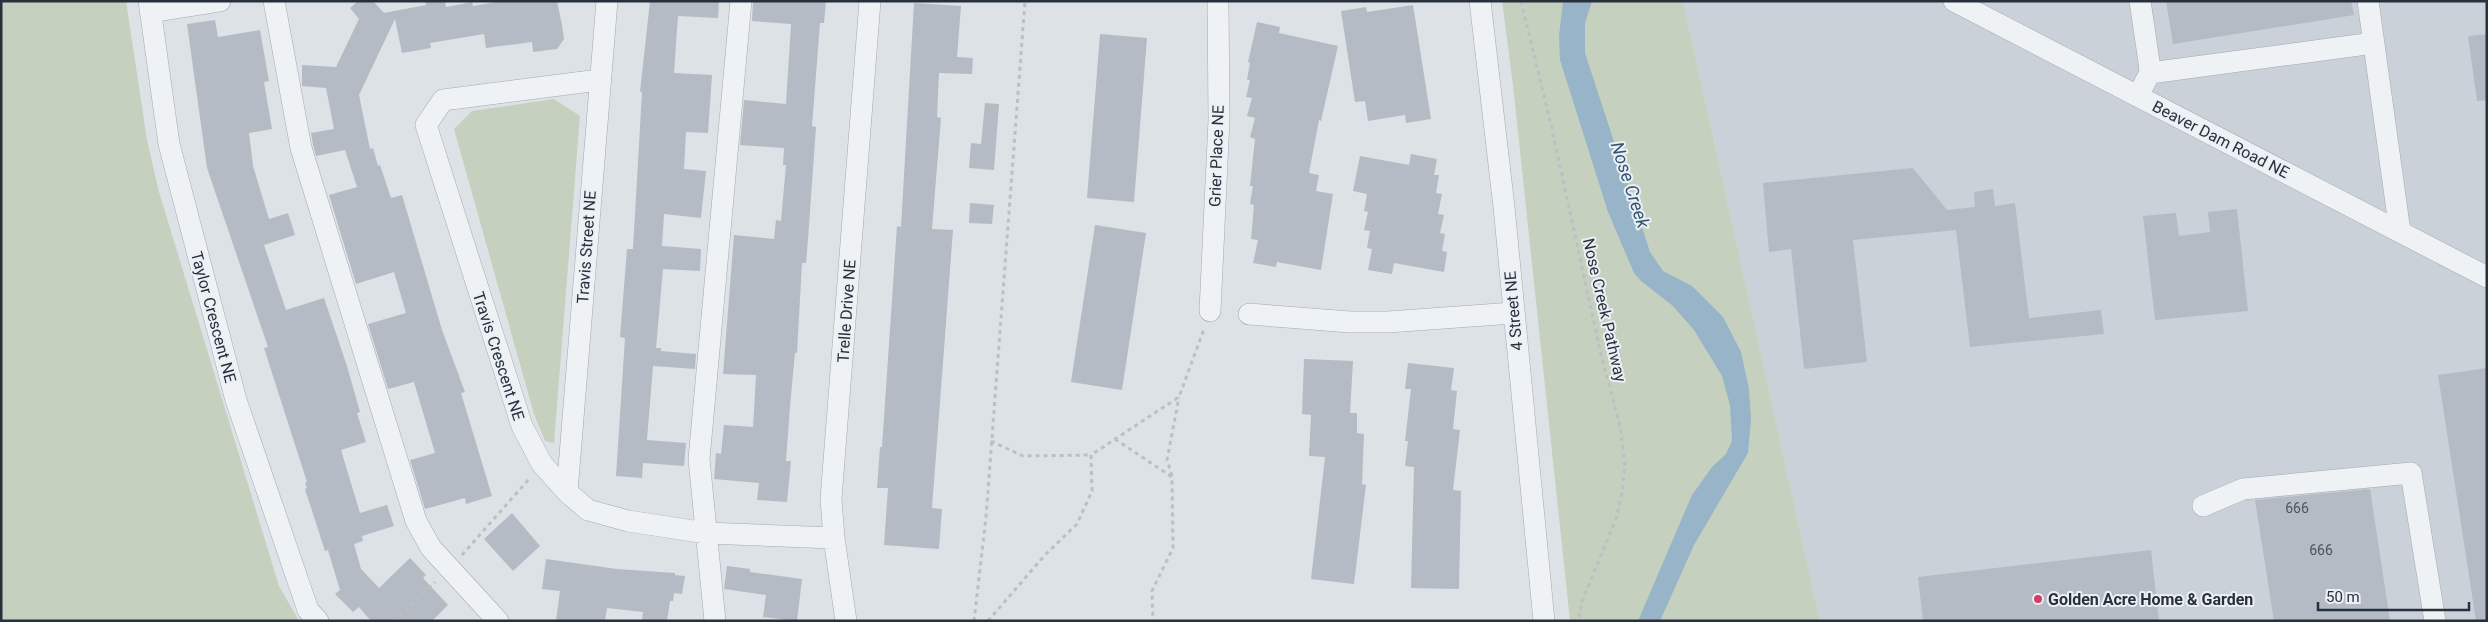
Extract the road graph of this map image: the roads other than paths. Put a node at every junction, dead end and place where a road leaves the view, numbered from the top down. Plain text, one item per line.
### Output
1 (220, 1) edge
2 (274, 1) edge
3 (607, 1) edge
4 (741, 1) edge
5 (870, 1) edge
6 (1218, 1) edge
7 (1480, 1) edge
8 (1954, 1) edge
9 (2140, 1) edge
10 (2368, 1) edge
11 (150, 7) edge
12 (2374, 43) junction
13 (2150, 74) junction
14 (599, 80) junction
15 (2137, 96) junction
16 (2400, 232) junction
17 (2487, 277) edge
18 (1210, 312) road end
19 (1513, 313) junction
20 (1249, 314) dead end
21 (567, 492) junction
22 (2203, 506) dead end
23 (706, 533) junction
24 (834, 538) junction
25 (318, 621) edge
26 (498, 621) edge
27 (715, 621) edge
28 (846, 621) edge
29 (1544, 621) edge
30 (2435, 621) edge

1 - 11 street
2 - 26 street
3 - 14 street, Travis Street NE
4 - 23 street
5 - 24 street, Trelle Drive NE
6 - 18 street, Grier Place NE
7 - 19 street, 4 Street NE
8 - 15 street, Beaver Dam Road NE
9 - 13 street
10 - 12 street
11 - 25 street, Taylor Crescent NE
12 - 13 street
12 - 16 street
13 - 15 street
14 - 21 street, Travis Street NE
14 - 21 street, Travis Crescent NE
15 - 16 street, Beaver Dam Road NE
16 - 17 street, Beaver Dam Road NE
19 - 20 street
19 - 29 street, 4 Street NE
21 - 23 street, Travis Crescent NE
22 - 30 street
23 - 24 street, Travis Crescent NE
23 - 27 street
24 - 28 street, Trelle Drive NE

